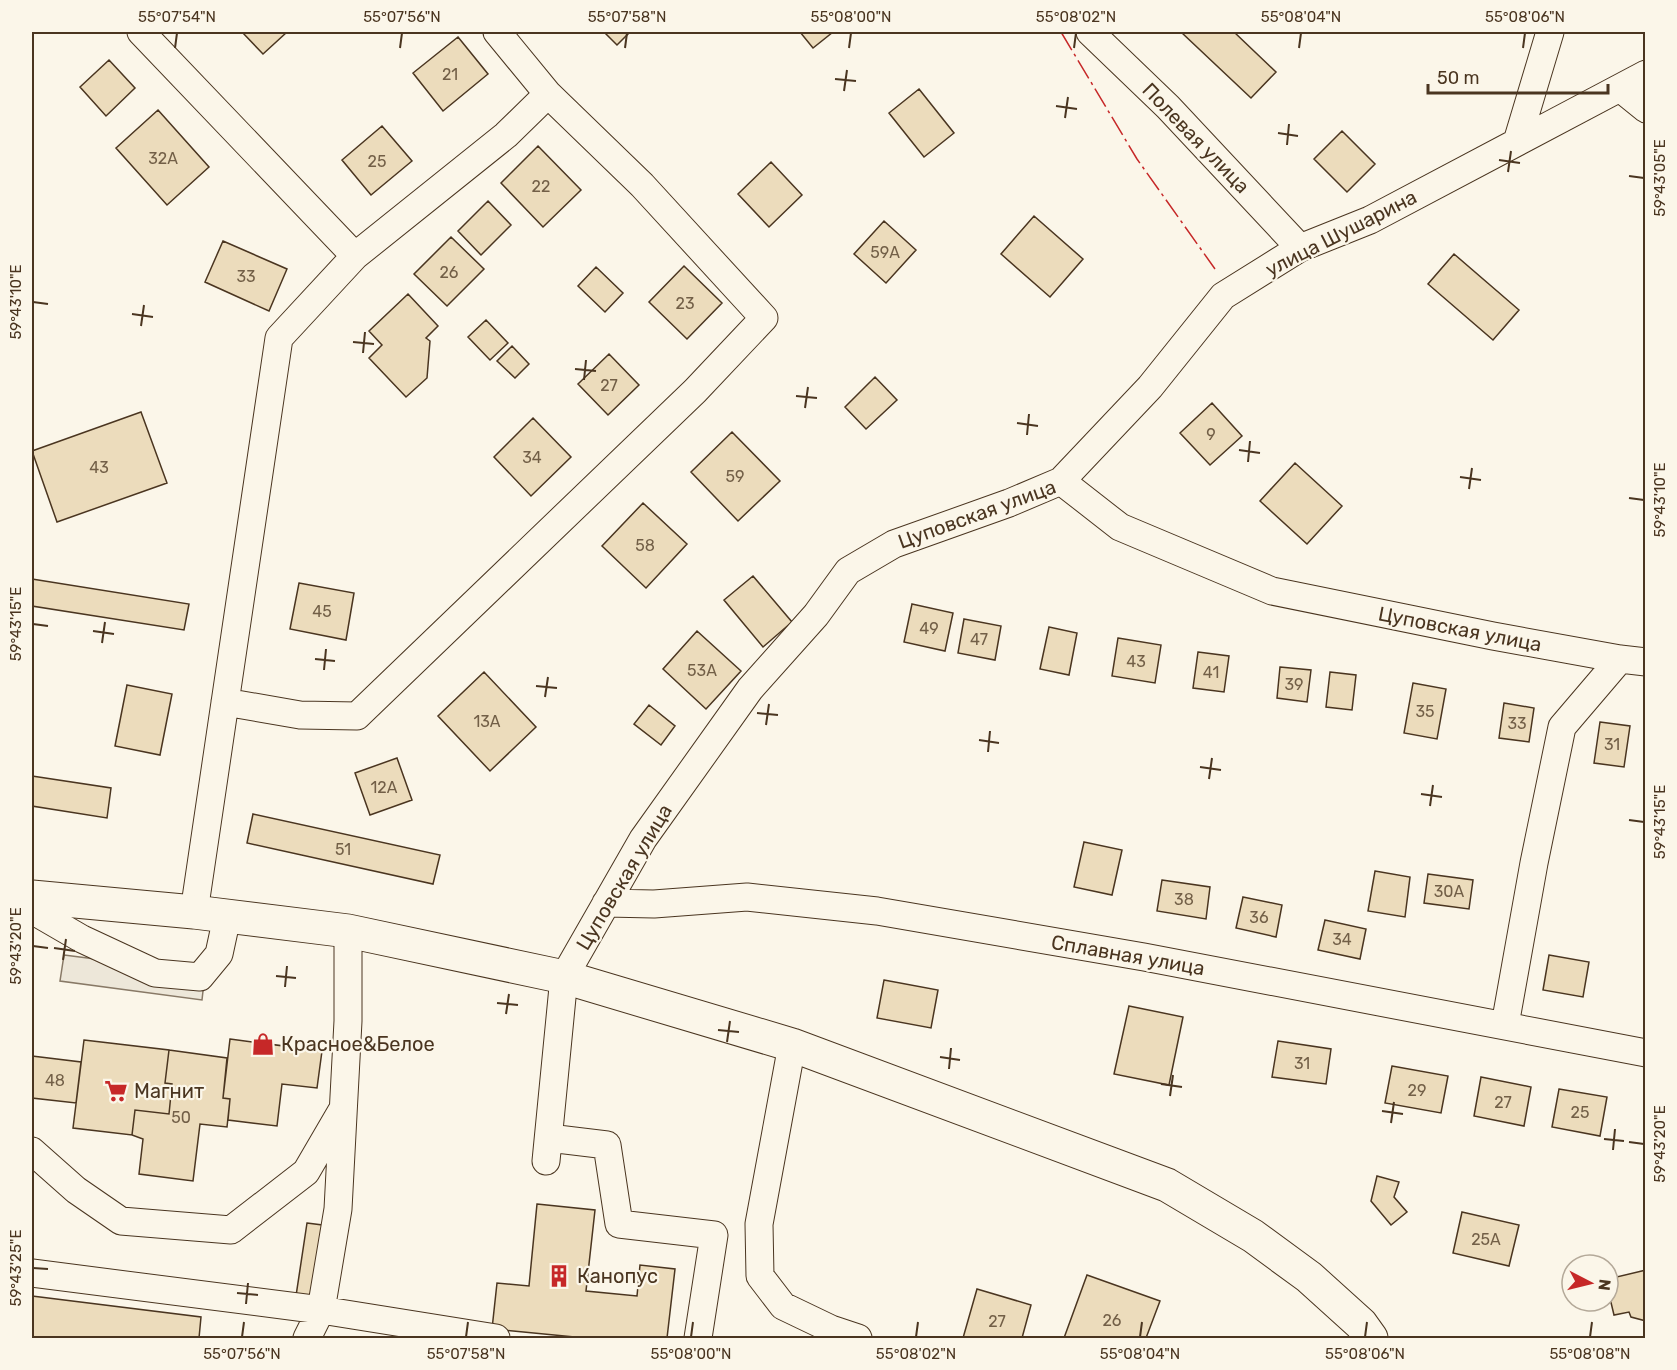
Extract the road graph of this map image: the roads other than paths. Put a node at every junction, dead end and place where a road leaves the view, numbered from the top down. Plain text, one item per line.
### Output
1 (141, 32) edge
2 (497, 32) edge
3 (1090, 32) edge
4 (1550, 32) edge
5 (1646, 74) edge
6 (1620, 88) junction
7 (548, 94) junction
8 (1646, 109) edge
9 (1517, 142) junction
10 (1300, 248) junction
11 (355, 256) junction
12 (1061, 480) junction
13 (1633, 661) edge
14 (225, 702) junction
15 (32, 897) edge
16 (606, 903) junction
17 (32, 910) edge
18 (194, 912) junction
19 (227, 917) junction
20 (348, 931) junction
21 (564, 977) junction
22 (1505, 1025) junction
23 (792, 1045) junction
24 (1646, 1053) edge
25 (344, 1106) junction
26 (32, 1151) edge
27 (32, 1273) edge
28 (321, 1310) junction
29 (307, 1338) edge
30 (496, 1338) edge
31 (698, 1338) edge
32 (858, 1338) edge
33 (1371, 1338) edge

1 - 11 street
2 - 7 street
3 - 10 street, Полевая улица
4 - 9 street
5 - 6 street, улица Шушарина
6 - 8 street
6 - 9 street, улица Шушарина
7 - 11 street
7 - 14 street
9 - 10 street, улица Шушарина
10 - 12 street, улица Шушарина
11 - 14 street
12 - 13 street, Цуповская улица
12 - 16 street, Цуповская улица
13 - 22 street
14 - 18 street
15 - 18 main road
16 - 21 street, Цуповская улица
16 - 22 street, Сплавная улица
17 - 19 street
18 - 19 main road
19 - 20 main road
20 - 21 main road
20 - 25 street
21 - 23 main road
21 - 31 street
22 - 24 street, Сплавная улица
23 - 32 street
23 - 33 main road
25 - 26 street
25 - 28 street
27 - 28 street
28 - 29 street
28 - 30 street

